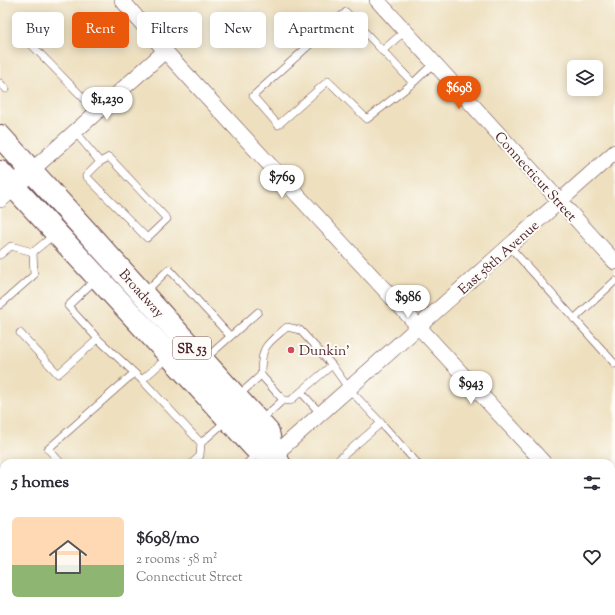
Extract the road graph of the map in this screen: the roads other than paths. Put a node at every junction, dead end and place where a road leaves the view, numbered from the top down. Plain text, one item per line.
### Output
1 (122, 0) edge
2 (377, 0) edge
3 (405, 30) junction
4 (35, 48) edge
5 (165, 51) junction
6 (382, 51) junction
7 (434, 63) junction
8 (0, 83) edge
9 (413, 83) junction
10 (6, 89) dead end
11 (97, 112) junction
12 (75, 132) junction
13 (0, 136) edge
14 (615, 152) edge
15 (100, 162) junction
16 (31, 171) junction
17 (4, 185) edge
18 (560, 202) junction
19 (56, 234) junction
20 (510, 247) junction
21 (33, 252) junction
22 (0, 255) edge
23 (615, 262) edge
24 (97, 278) junction
25 (615, 281) edge
26 (143, 294) junction
27 (0, 305) edge
28 (258, 312) dead end
29 (574, 319) junction
30 (418, 328) junction
31 (20, 332) dead end
32 (230, 336) junction
33 (98, 339) junction
34 (169, 356) junction
35 (203, 361) junction
36 (615, 364) edge
37 (332, 365) junction
38 (134, 373) junction
39 (261, 375) junction
40 (142, 380) junction
41 (349, 389) junction
42 (301, 392) junction
43 (236, 397) junction
44 (283, 400) junction
45 (321, 414) junction
46 (228, 420) junction
47 (258, 422) junction
48 (381, 423) junction
49 (200, 443) junction
50 (265, 458) edge
51 (57, 459) edge
52 (197, 459) edge
53 (339, 459) edge
54 (413, 459) edge
55 (540, 459) edge

1 - 5 street
2 - 3 street, Connecticut Street
3 - 6 lane
3 - 7 street, Connecticut Street
4 - 11 lane
5 - 11 street
5 - 30 street
6 - 9 lane
6 - 9 lane
7 - 9 lane
7 - 18 street, Connecticut Street
8 - 10 lane
11 - 12 street
12 - 15 lane
12 - 16 street
13 - 16 main road, Broadway / SR 53
14 - 18 street, East 58th Avenue
15 - 15 lane
16 - 17 street
16 - 26 main road, Broadway / SR 53
17 - 19 main road, Broadway / SR 53
18 - 20 street, East 58th Avenue
18 - 23 street, Connecticut Street
19 - 21 lane
19 - 24 main road, Broadway / SR 53
20 - 29 lane
20 - 30 street, East 58th Avenue
21 - 22 lane
21 - 27 lane
24 - 33 lane
24 - 34 main road, Broadway / SR 53
25 - 29 lane
26 - 32 lane
26 - 35 main road, Broadway / SR 53
28 - 32 lane
29 - 36 lane
30 - 41 street, East 58th Avenue
30 - 55 street
31 - 33 lane
32 - 35 lane
33 - 38 lane
34 - 40 lane
34 - 46 main road, Broadway / SR 53
35 - 43 main road, Broadway / SR 53
37 - 39 lane
37 - 41 lane
37 - 42 lane
38 - 40 lane
38 - 51 lane
39 - 43 lane
39 - 44 lane
40 - 49 lane
41 - 45 street, East 58th Avenue
41 - 48 lane
42 - 44 lane
42 - 45 lane
43 - 47 main road, Broadway / SR 53
44 - 47 lane
45 - 50 street, East 58th Avenue
46 - 49 lane
46 - 50 main road, Broadway / SR 53
47 - 50 main road, Broadway / SR 53
48 - 53 lane
48 - 54 lane
49 - 52 lane

